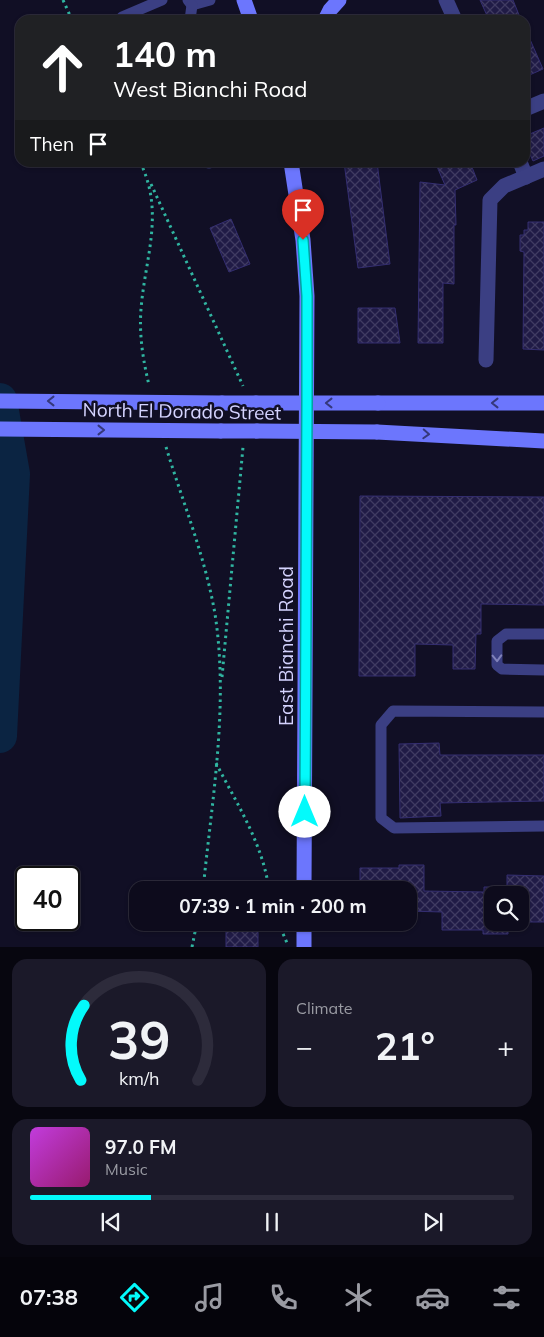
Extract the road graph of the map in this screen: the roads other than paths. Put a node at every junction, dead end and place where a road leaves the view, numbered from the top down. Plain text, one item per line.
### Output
1 (162, 0) edge
2 (210, 0) edge
3 (244, 0) edge
4 (339, 0) edge
5 (446, 0) edge
6 (190, 3) edge
7 (127, 15) edge
8 (249, 15) edge
9 (328, 15) edge
10 (453, 15) edge
11 (544, 100) edge
12 (530, 107) edge
13 (292, 167) edge
14 (522, 167) edge
15 (544, 169) edge
16 (526, 177) junction
17 (486, 360) dead end
18 (0, 401) edge
19 (544, 403) edge
20 (0, 429) edge
21 (544, 441) edge
22 (544, 634) edge
23 (544, 670) edge
24 (544, 712) edge
25 (544, 826) edge
26 (304, 881) edge
27 (304, 931) edge
28 (304, 947) edge

1 - 7 lane
2 - 6 lane
3 - 8 main road
4 - 9 main road
5 - 10 street
11 - 12 street
13 - 26 main road, East Bianchi Road
14 - 16 street
15 - 16 street
16 - 17 street
19 -> 18 main road, North El Dorado Street, bridge
20 -> 21 main road, North El Dorado Street, bridge
22 -> 23 lane
24 - 25 lane
27 - 28 main road

